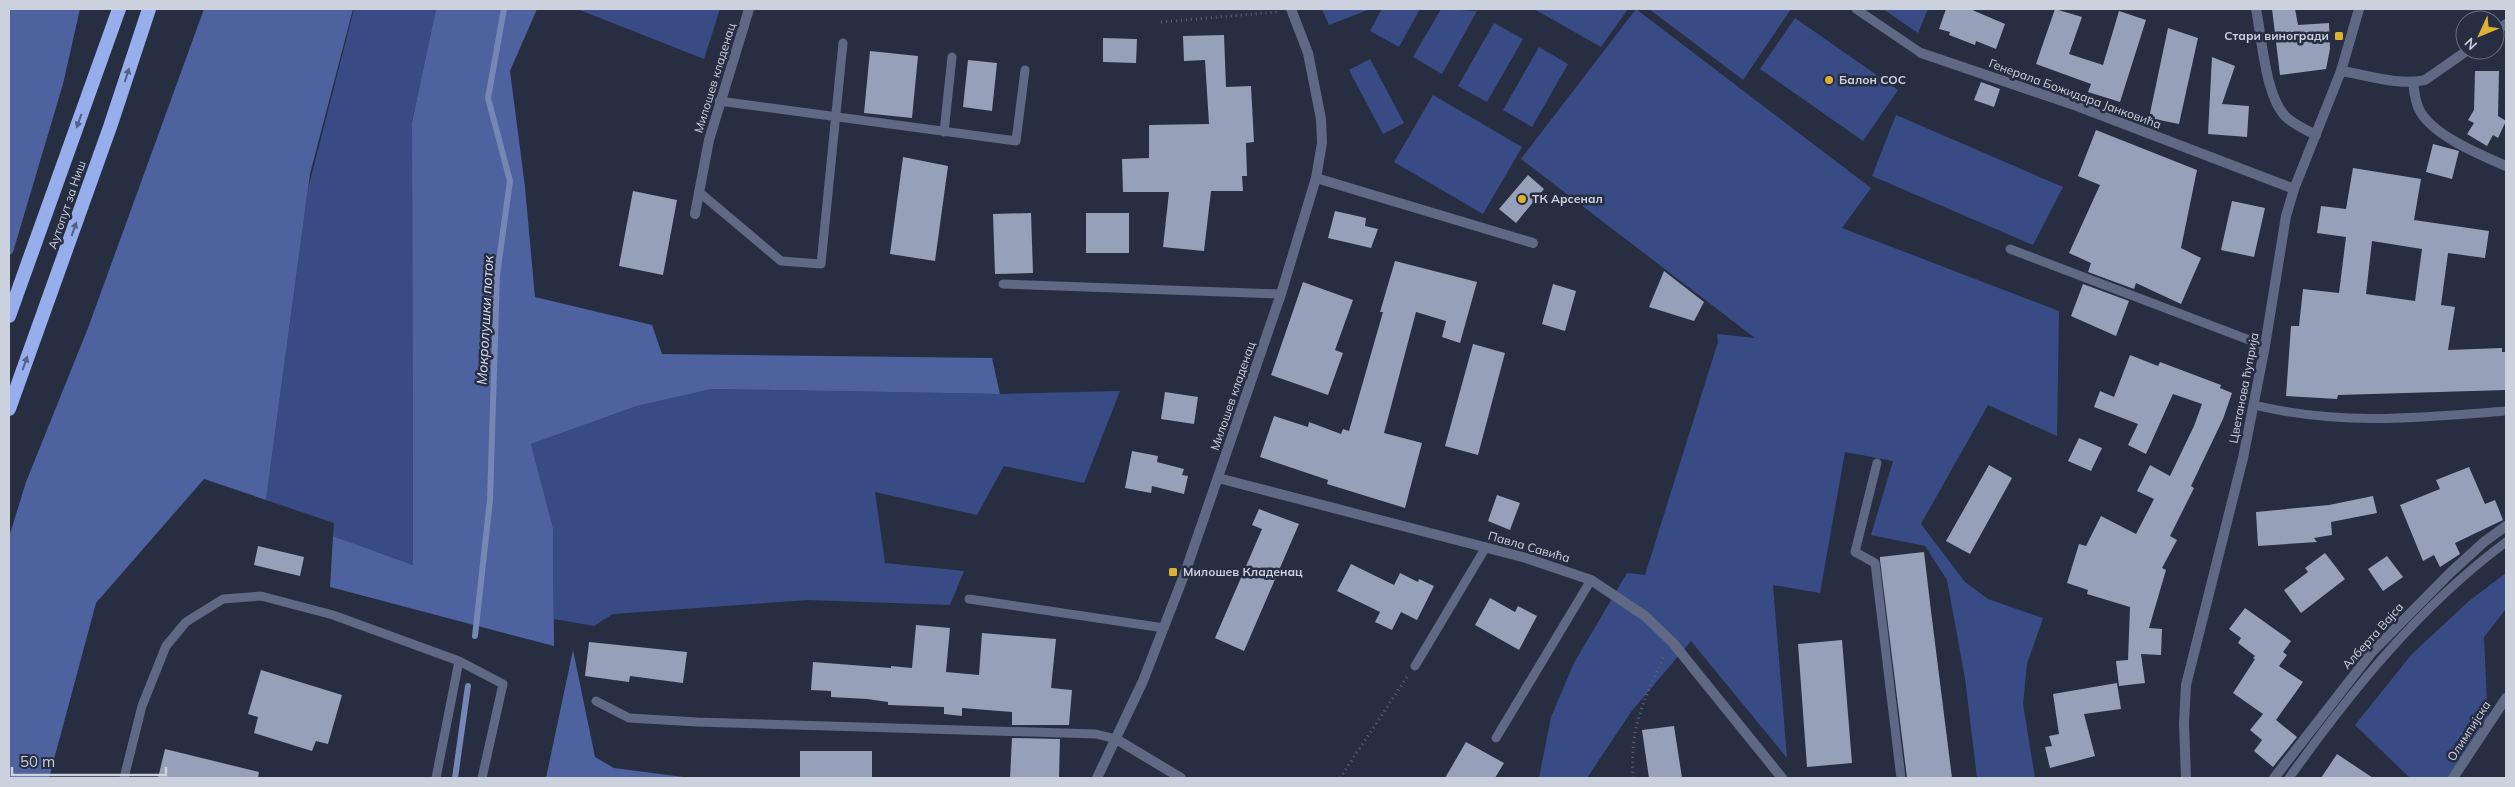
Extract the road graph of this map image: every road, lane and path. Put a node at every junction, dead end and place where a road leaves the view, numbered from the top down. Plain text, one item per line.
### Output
1 (119, 9) edge
2 (149, 9) edge
3 (749, 9) edge
4 (1856, 9) edge
5 (2256, 9) edge
6 (2359, 9) edge
7 (1292, 10) edge
8 (1162, 22) dead end
9 (842, 43) dead end
10 (1921, 53) joint
11 (952, 57) dead end
12 (2455, 59) edge
13 (1025, 70) dead end
14 (2341, 71) junction
15 (2412, 82) junction
16 (719, 101) junction
17 (834, 118) junction
18 (944, 132) junction
19 (2316, 135) junction
20 (2506, 166) edge
21 (1316, 178) junction
22 (2294, 189) junction
23 (699, 192) junction
24 (695, 214) dead end
25 (1533, 242) dead end
26 (2010, 249) dead end
27 (1003, 284) dead end
28 (1280, 294) junction
29 (9, 316) edge
30 (2265, 346) junction
31 (2254, 405) junction
32 (9, 409) edge
33 (2506, 412) edge
34 (1877, 463) dead end
35 (1218, 478) junction
36 (2506, 526) edge
37 (2506, 542) edge
38 (1486, 548) junction
39 (1591, 580) junction
40 (969, 599) dead end
41 (1164, 628) junction
42 (1673, 643) junction
43 (458, 661) junction
44 (1415, 666) joint
45 (2506, 698) edge
46 (596, 701) dead end
47 (1496, 738) dead end
48 (1116, 739) junction
49 (124, 778) edge
50 (436, 778) edge
51 (482, 778) edge
52 (1096, 778) edge
53 (1181, 778) edge
54 (1340, 778) edge
55 (1634, 778) edge
56 (1782, 778) edge
57 (1901, 778) edge
58 (2186, 778) edge
59 (2274, 778) edge
60 (2289, 778) edge
61 (2453, 778) edge

1 -> 29 highway, Аутопут за Ниш
32 -> 2 highway, Аутопут за Ниш
3 - 16 street, Милошев кладенац
4 - 10 lane, Генерала Божидара Јанковића
5 - 19 street
6 - 14 street, Цветанова ћуприја
7 - 8 path
7 - 21 street, Милошев кладенац
9 - 17 lane
10 - 22 street, Генерала Божидара Јанковића
11 - 18 lane
12 - 15 street
13 - 18 lane
14 - 15 street
14 - 19 street, Цветанова ћуприја
15 - 20 street
16 - 17 lane
16 - 23 street, Милошев кладенац
17 - 18 lane
17 - 23 lane
19 - 22 street, Цветанова ћуприја
21 - 25 street
21 - 28 street, Милошев кладенац
22 - 30 street, Цветанова ћуприја
23 - 24 street, Милошев кладенац
26 - 30 lane
27 - 28 lane
28 - 35 street, Милошев кладенац
30 - 31 street, Цветанова ћуприја
31 - 33 lane
31 - 58 street, Цветанова ћуприја
34 - 57 lane
35 - 38 street, Павла Савића
35 - 41 street, Милошев кладенац
36 - 59 street, Алберта Вајса
37 - 60 lane
38 - 39 street, Павла Савића
38 - 44 lane
39 - 42 street, Павла Савића
39 - 47 lane
40 - 41 lane
41 - 48 street, Милошев кладенац
42 - 55 path
42 - 56 street, Павла Савића
43 - 49 lane
43 - 50 lane
43 - 51 lane
44 - 54 path
45 - 61 street, Олимпијска
46 - 48 lane
48 - 52 street, Милошев кладенац
48 - 53 street

